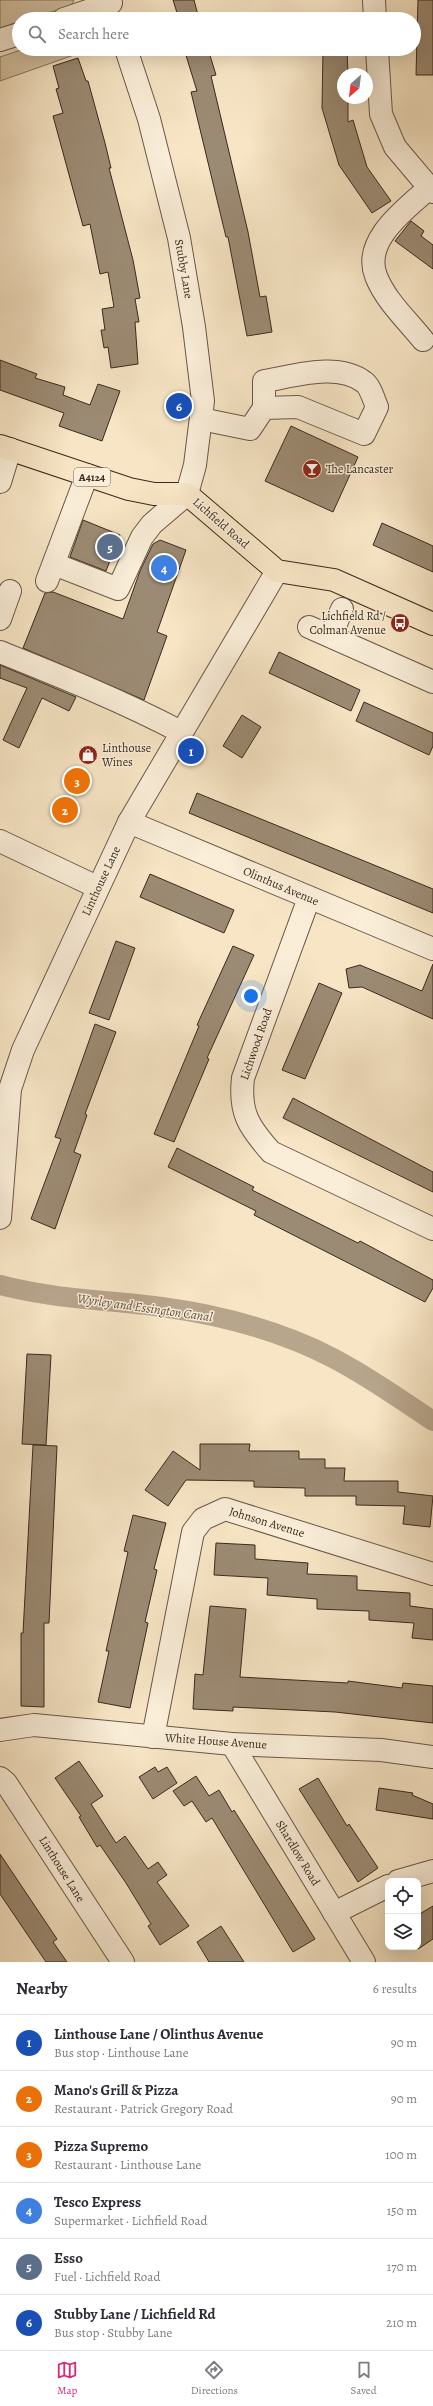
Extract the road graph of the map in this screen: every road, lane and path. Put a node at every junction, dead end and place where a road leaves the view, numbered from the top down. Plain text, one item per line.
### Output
1 (374, 0) edge
2 (112, 7) edge
3 (92, 12) edge
4 (375, 12) edge
5 (12, 36) edge
6 (0, 40) edge
7 (128, 56) edge
8 (377, 56) edge
9 (431, 190) edge
10 (423, 340) dead end
11 (264, 408) junction
12 (200, 419) junction
13 (5, 448) edge
14 (87, 475) junction
15 (0, 482) edge
16 (187, 494) junction
17 (277, 571) junction
18 (10, 591) dead end
19 (342, 609) dead end
20 (0, 619) edge
21 (433, 624) edge
22 (309, 627) dead end
23 (331, 636) junction
24 (0, 652) edge
25 (433, 682) edge
26 (181, 732) junction
27 (129, 822) junction
28 (0, 841) edge
29 (97, 887) junction
30 (309, 898) junction
31 (433, 949) edge
32 (5, 1088) edge
33 (0, 1218) edge
34 (433, 1229) edge
35 (433, 1574) edge
36 (0, 1730) edge
37 (153, 1737) junction
38 (232, 1744) junction
39 (433, 1757) edge
40 (0, 1778) edge
41 (433, 1871) edge
42 (408, 1878) edge
43 (385, 1888) edge
44 (334, 1913) junction
45 (123, 1962) edge
46 (364, 1962) edge

1 - 4 street
2 - 3 street
5 - 6 street
7 - 12 street, Stubby Lane
8 - 9 street
9 - 10 street
11 - 11 street
11 - 12 street
12 - 16 street, Stubby Lane
13 - 14 main road, Lichfield Road / A4124
13 - 15 street
14 - 16 main road, Lichfield Road / A4124
14 - 16 street
16 - 17 main road, Lichfield Road
17 - 21 main road
17 - 26 street, Linthouse Lane
18 - 20 street
19 - 23 street
22 - 23 street
23 - 25 street
24 - 26 street
26 - 27 street, Linthouse Lane
27 - 29 street, Linthouse Lane
27 - 30 street, Olinthus Avenue
28 - 29 street
29 - 32 street, Linthouse Lane
30 - 31 street, Olinthus Avenue
30 - 34 street, Lichwood Road
32 - 33 street, Linthouse Lane
35 - 37 street, Johnson Avenue
36 - 37 street, White House Avenue
37 - 38 street, White House Avenue
38 - 39 street, White House Avenue
38 - 44 street, Shardlow Road
40 - 45 street, Linthouse Lane
41 - 42 street
43 - 44 street
44 - 46 street, Shardlow Road

